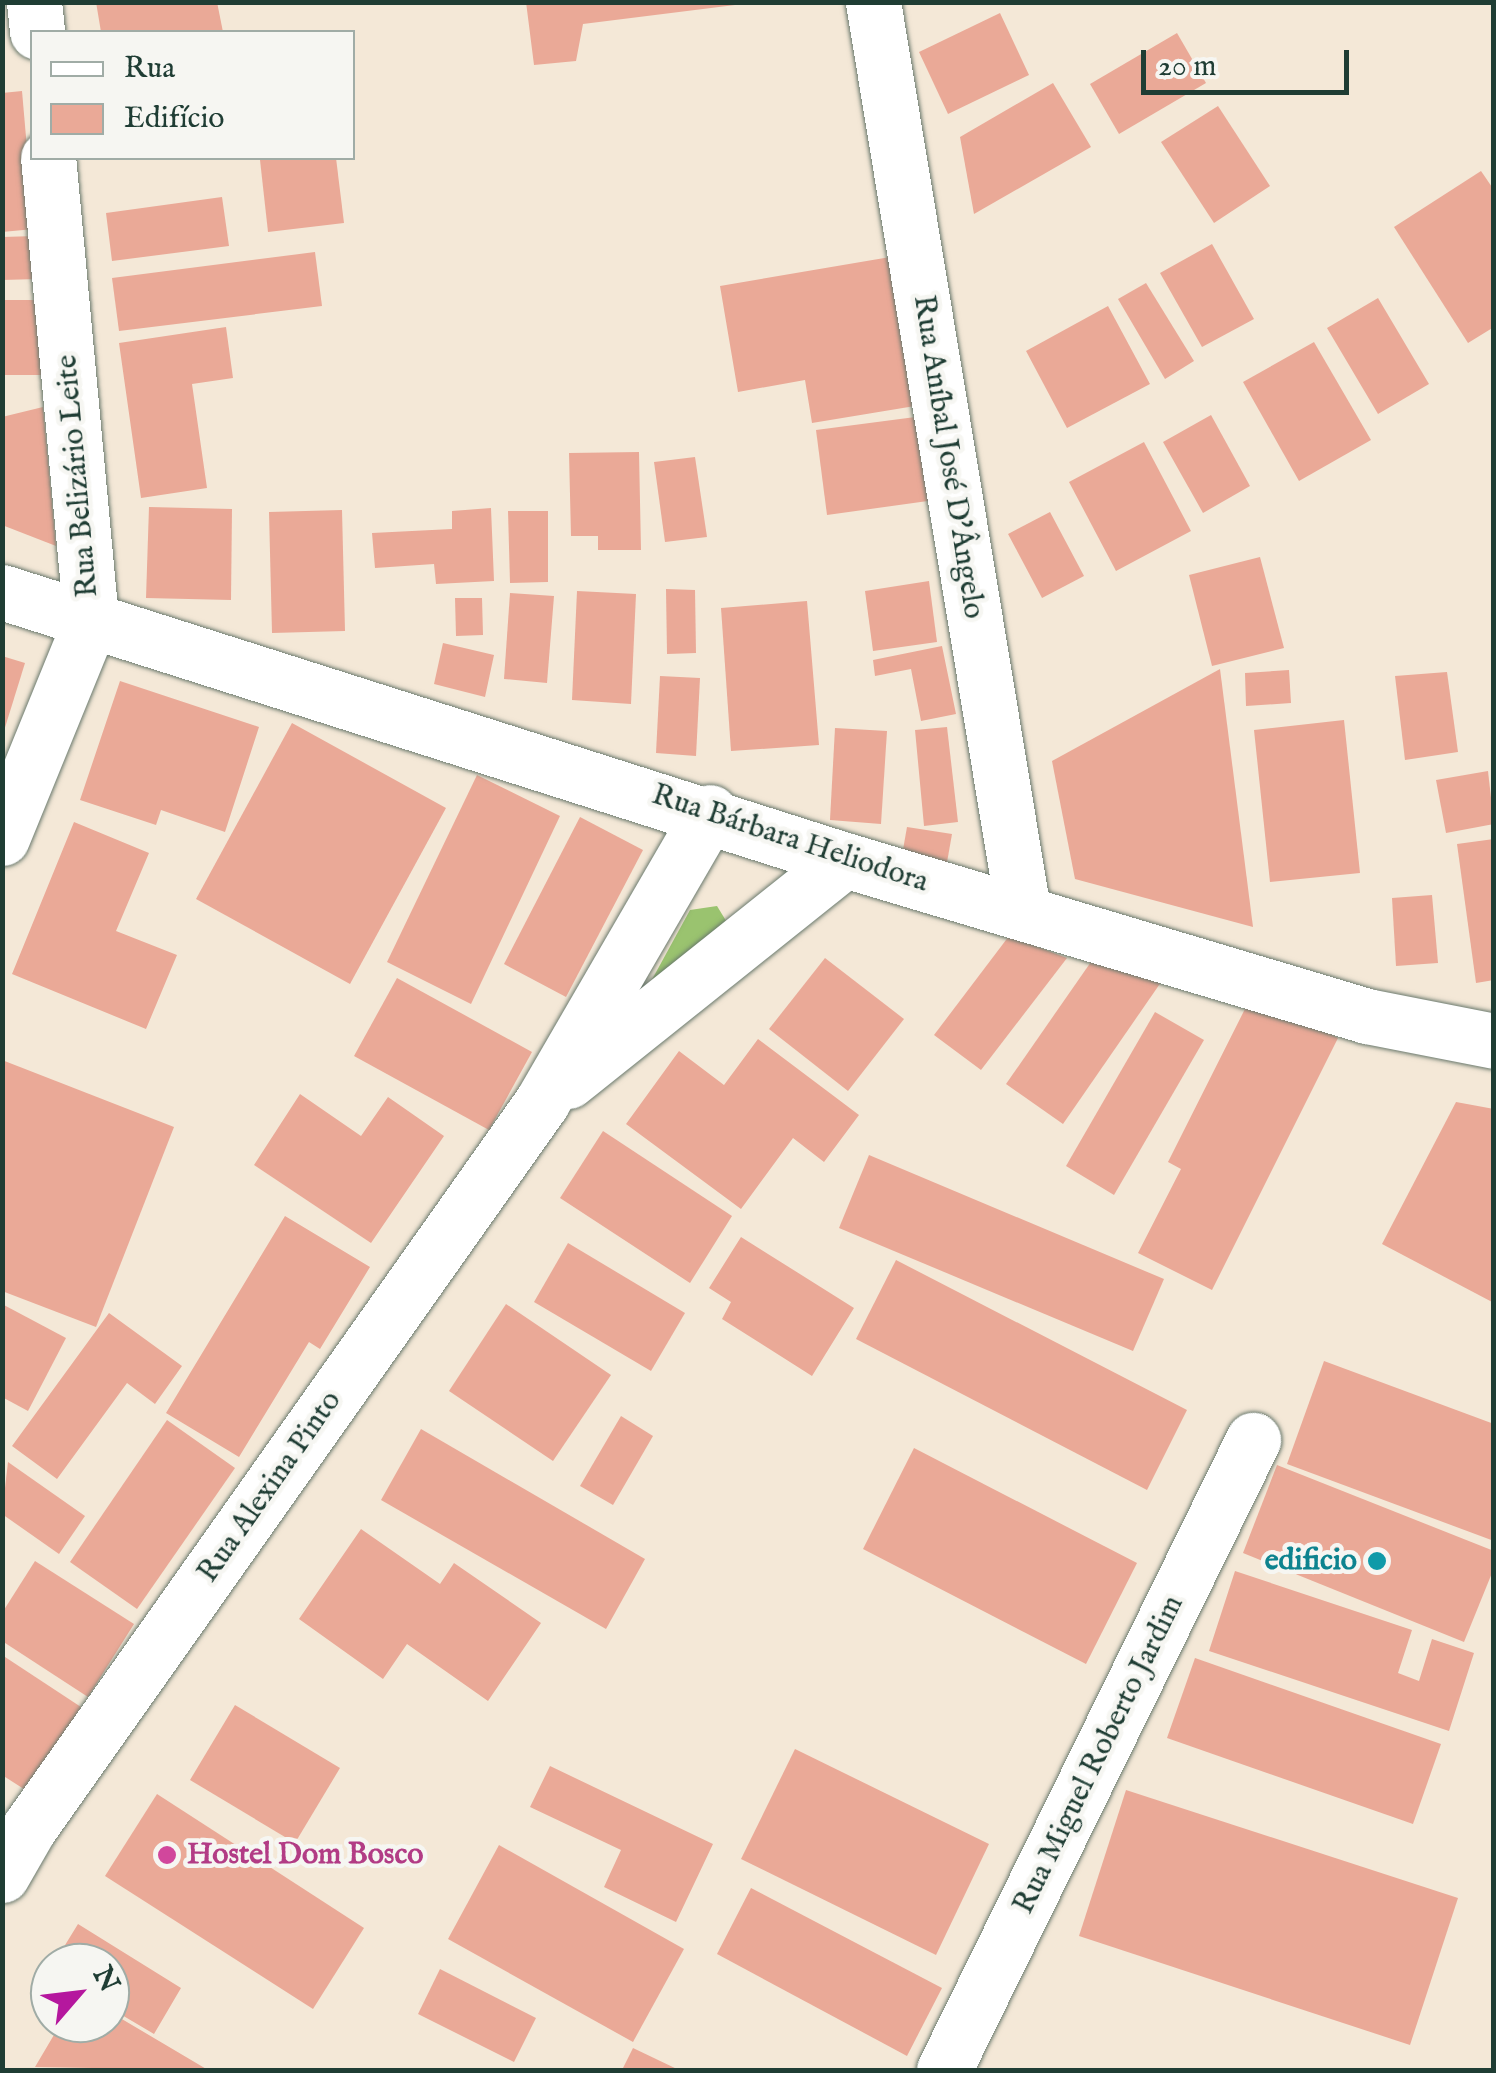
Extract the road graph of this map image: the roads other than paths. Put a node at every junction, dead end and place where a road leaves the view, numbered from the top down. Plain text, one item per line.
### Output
1 (34, 2) edge
2 (872, 2) edge
3 (37, 30) edge
4 (48, 160) edge
5 (2, 592) edge
6 (91, 620) junction
7 (710, 812) junction
8 (2, 838) edge
9 (846, 860) junction
10 (1023, 911) junction
11 (1494, 1041) edge
12 (542, 1102) junction
13 (1253, 1440) dead end
14 (12, 1825) edge
15 (2, 1875) edge
16 (944, 2070) edge

1 - 3 street
2 - 10 street, Rua Aníbal José D'Ângelo
4 - 6 street, Rua Belizário Leite
5 - 6 street, Rua Bárbara Heliodora
6 - 7 street, Rua Bárbara Heliodora
6 - 8 street, Rua Belizário Leite
7 - 9 street, Rua Bárbara Heliodora
7 - 12 street, Rua Alexina Pinto
9 - 10 street, Rua Bárbara Heliodora
9 - 12 street, Rua Alexina Pinto
10 - 11 street, Rua Bárbara Heliodora
12 - 14 street, Rua Alexina Pinto
13 - 16 street, Rua Miguel Roberto Jardim
14 - 15 street, Rua Alexina Pinto

